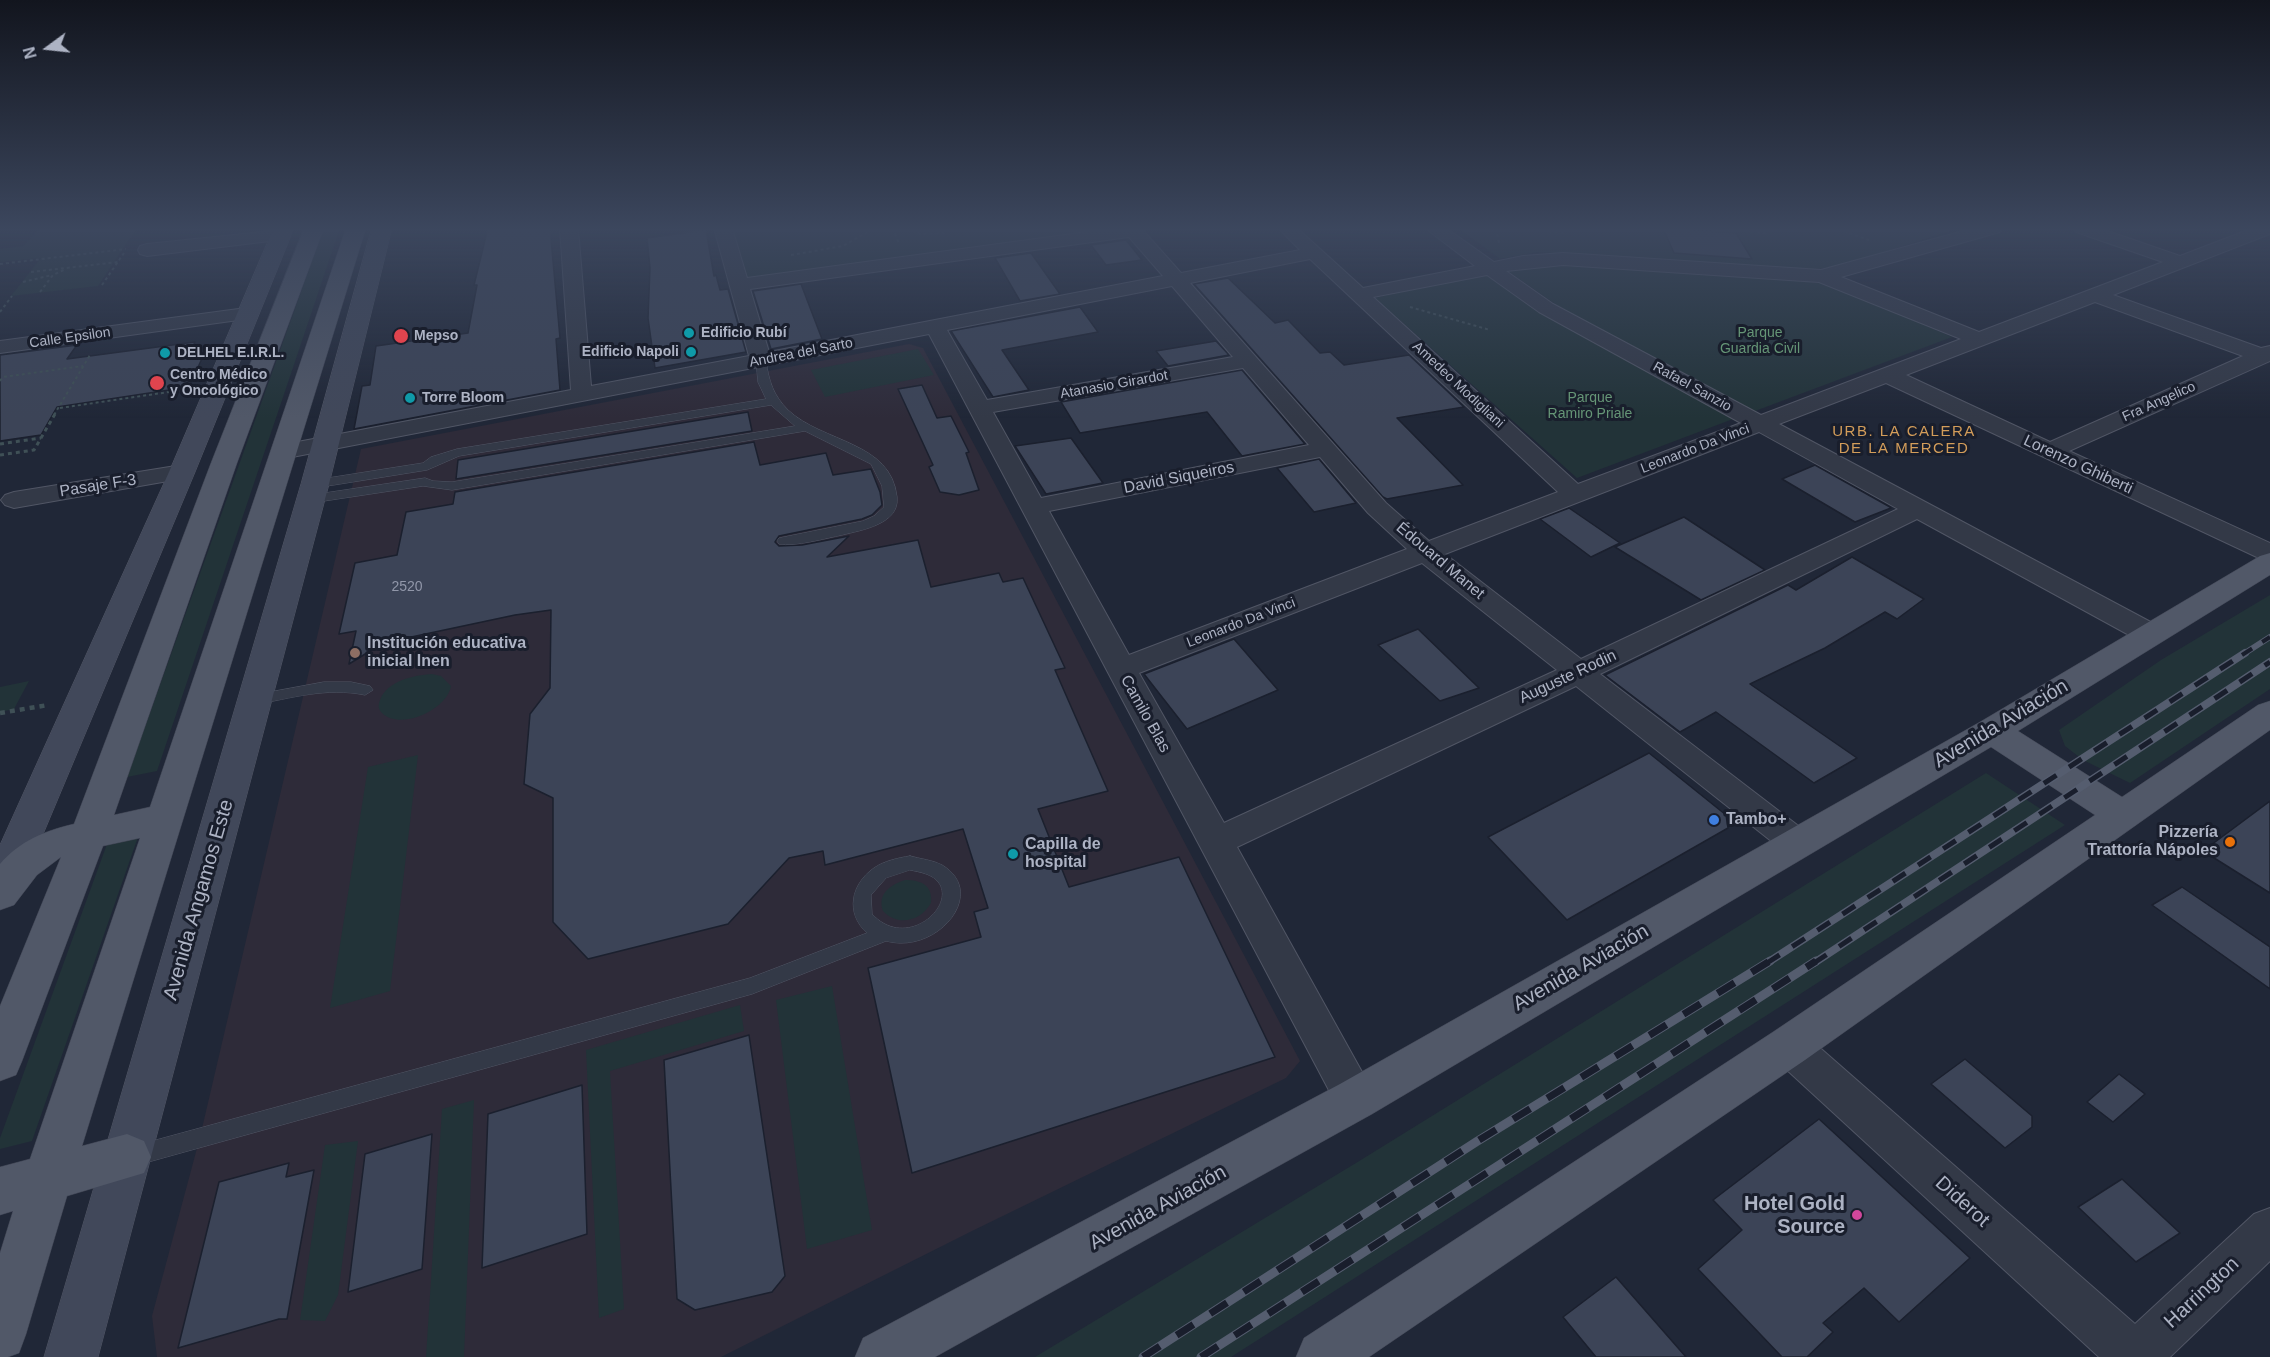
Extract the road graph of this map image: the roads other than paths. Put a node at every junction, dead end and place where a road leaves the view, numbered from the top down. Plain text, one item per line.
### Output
1 (256, 291) edge
2 (290, 291) edge
3 (336, 291) edge
4 (365, 291) edge
5 (573, 291) edge
6 (741, 291) edge
7 (1125, 291) edge
8 (1187, 291) edge
9 (1357, 291) edge
10 (1374, 291) edge
11 (1522, 291) edge
12 (1860, 291) edge
13 (2105, 291) edge
14 (1360, 294) junction
15 (2095, 295) junction
16 (246, 314) junction
17 (936, 328) junction
18 (1979, 339) junction
19 (0, 347) edge
20 (2266, 354) edge
21 (761, 361) junction
22 (1249, 362) junction
23 (1887, 375) junction
24 (580, 387) dead end
25 (771, 401) junction
26 (979, 408) junction
27 (1760, 424) junction
28 (803, 428) junction
29 (325, 443) junction
30 (1325, 449) junction
31 (287, 451) junction
32 (2049, 451) junction
33 (427, 466) junction
34 (182, 472) junction
35 (425, 482) junction
36 (313, 492) junction
37 (1575, 495) junction
38 (14, 500) dead end
39 (1032, 507) junction
40 (1918, 509) junction
41 (784, 541) dead end
42 (1425, 552) junction
43 (2270, 553) edge
44 (2270, 562) edge
45 (2150, 634) junction
46 (1121, 669) junction
47 (1578, 672) junction
48 (365, 690) dead end
49 (255, 700) junction
50 (2270, 713) edge
51 (1992, 731) junction
52 (2124, 816) junction
53 (165, 818) junction
54 (89, 834) junction
55 (1215, 842) junction
56 (1797, 843) junction
57 (8, 850) edge
58 (0, 889) edge
59 (0, 894) edge
60 (884, 934) junction
61 (1789, 1046) junction
62 (2, 1053) edge
63 (1356, 1099) junction
64 (127, 1158) junction
65 (47, 1178) junction
66 (0, 1191) edge
67 (2270, 1230) edge
68 (0, 1334) edge
69 (70, 1357) edge
70 (882, 1357) edge
71 (1323, 1357) edge
72 (2135, 1357) edge

1 - 16 main road
2 - 54 main road
3 - 31 main road
4 - 29 main road, Avenida Angamos Este
5 - 24 street
6 - 21 street
7 - 17 street, Andrea del Sarto
8 - 22 street, Édouard Manet
9 - 14 street, Amedeo Modigliani
10 - 14 street
11 - 27 street, Rafael Sanzio
12 - 18 street
13 - 15 street, Leonardo Da Vinci
14 - 37 street, Amedeo Modigliani
15 - 18 street, Leonardo Da Vinci
15 - 20 street
16 - 19 street, Calle Epsilon
16 - 34 main road
17 - 21 street, Andrea del Sarto
17 - 26 street, Camilo Blas
18 - 23 street, Leonardo Da Vinci
20 - 32 street, Fra Angelico
21 - 25 lane
21 - 29 street, Andrea del Sarto
22 - 26 street, Atanasio Girardot
22 - 30 street, Édouard Manet
23 - 27 street, Leonardo Da Vinci
23 - 32 street, Lorenzo Ghiberti
25 - 28 lane
25 - 33 lane
26 - 39 street, Camilo Blas
27 - 37 street, Leonardo Da Vinci
27 - 40 street, Rafael Sanzio
28 - 35 lane
28 - 41 lane
29 - 31 street, Andrea del Sarto
29 - 36 main road, Avenida Angamos Este
30 - 39 street, David Siqueiros
30 - 42 street, Édouard Manet
31 - 53 main road
32 - 43 street, Lorenzo Ghiberti
33 - 35 lane
33 - 36 lane
34 - 38 street, Pasaje F-3
34 - 57 main road
35 - 36 lane
36 - 49 main road, Avenida Angamos Este
37 - 42 street, Leonardo Da Vinci
39 - 46 street, Camilo Blas
40 - 45 street, Rafael Sanzio
40 - 47 street, Auguste Rodin
42 - 46 street, Leonardo Da Vinci
42 - 47 street, Édouard Manet
44 - 45 main road, Avenida Aviación
45 - 51 main road, Avenida Aviación
46 - 55 street, Camilo Blas
47 - 55 street, Auguste Rodin
47 - 56 street, Édouard Manet
48 - 49 lane
49 - 64 main road, Avenida Angamos Este
50 - 52 main road
51 - 52 main road
51 - 56 main road, Avenida Aviación
52 - 61 main road
53 - 54 main road
53 - 65 main road
54 - 59 main road
54 - 62 main road
55 - 63 street, Camilo Blas
56 - 63 main road, Avenida Aviación
57 - 58 main road
60 - 60 lane
60 - 64 lane
61 - 71 main road
61 - 72 street, Diderot
63 - 70 main road, Avenida Aviación
64 - 65 main road
64 - 69 main road, Avenida Angamos Este
65 - 66 main road
65 - 68 main road
67 - 72 street, Harrington

